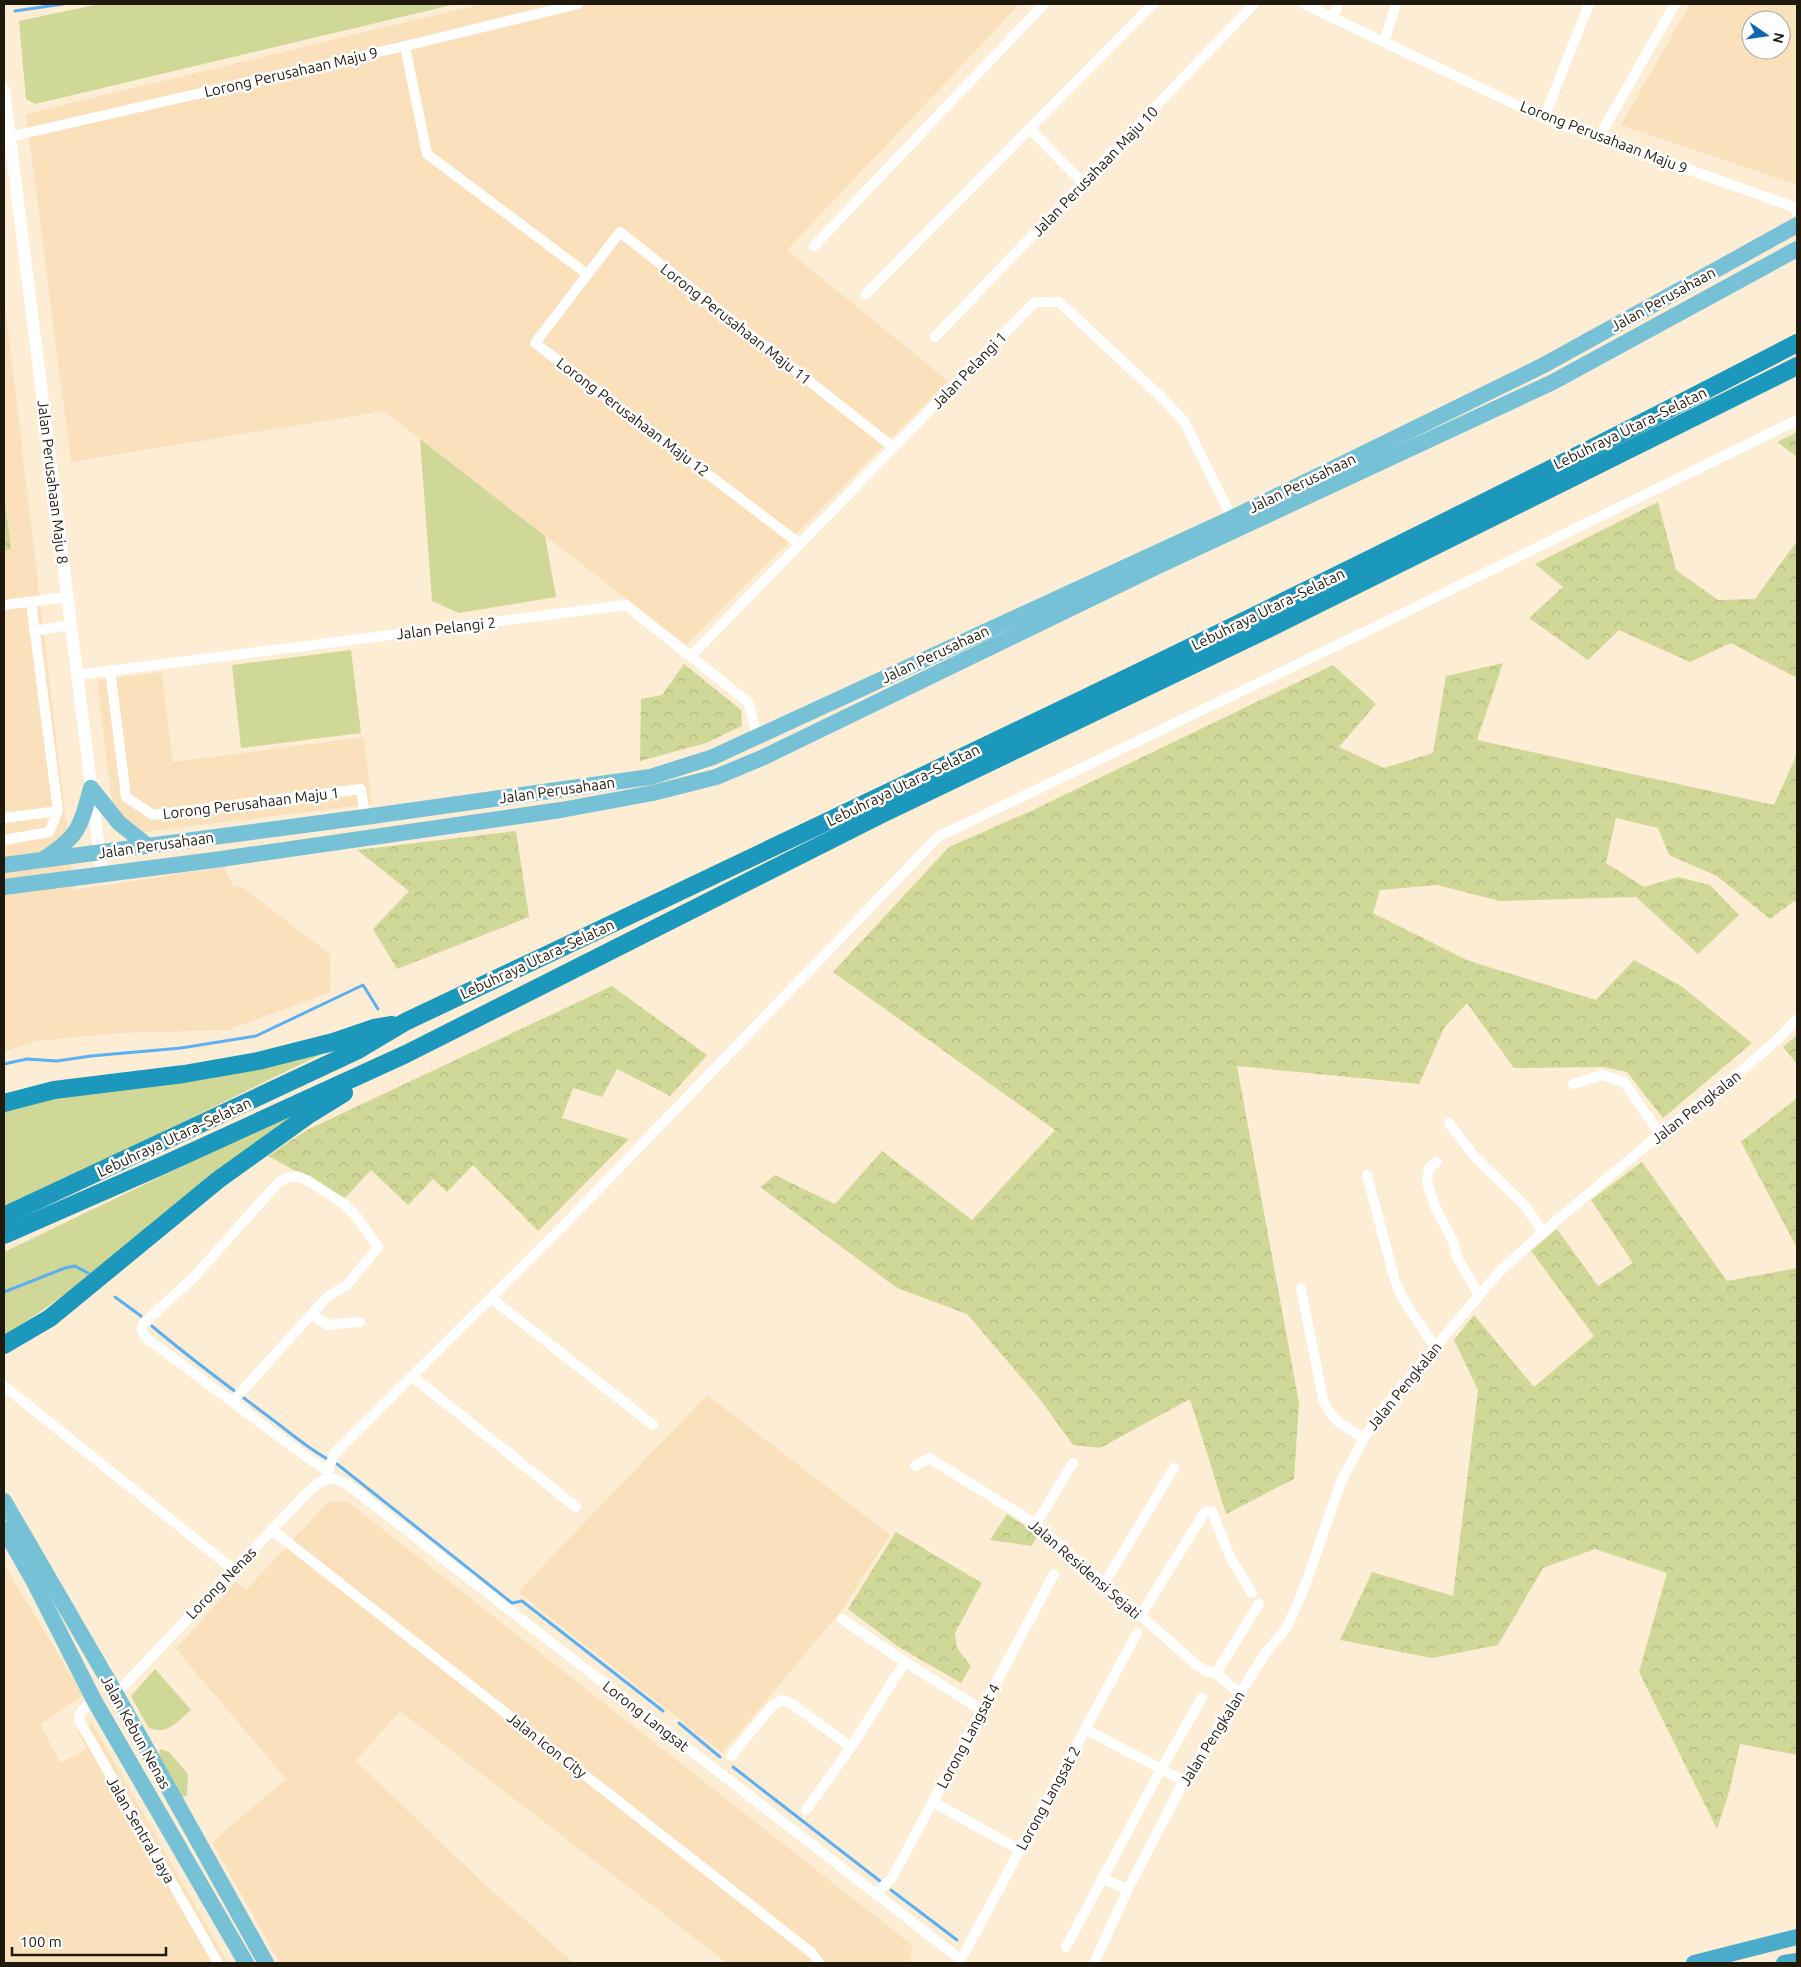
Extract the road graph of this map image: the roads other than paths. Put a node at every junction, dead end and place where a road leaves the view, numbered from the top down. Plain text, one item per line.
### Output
1 (578, 4) edge
2 (1044, 4) edge
3 (1153, 4) edge
4 (1254, 4) edge
5 (1304, 4) edge
6 (1338, 4) edge
7 (1396, 4) edge
8 (1589, 4) edge
9 (1674, 4) edge
10 (1333, 18) junction
11 (1384, 42) junction
12 (405, 46) junction
13 (4, 90) edge
14 (1544, 118) junction
15 (1030, 129) junction
16 (1599, 137) junction
17 (7, 138) edge
18 (1083, 183) junction
19 (1797, 212) edge
20 (1797, 225) edge
21 (814, 246) dead end
22 (1797, 249) edge
23 (587, 274) junction
24 (866, 294) dead end
25 (935, 337) dead end
26 (1797, 343) edge
27 (1797, 366) edge
28 (1797, 420) edge
29 (894, 448) junction
30 (1232, 518) junction
31 (800, 544) junction
32 (67, 597) junction
33 (31, 602) junction
34 (4, 605) edge
35 (71, 626) junction
36 (34, 631) junction
37 (691, 656) junction
38 (110, 670) junction
39 (77, 675) junction
40 (757, 735) junction
41 (91, 788) junction
42 (58, 811) junction
43 (365, 817) junction
44 (4, 818) edge
45 (4, 840) edge
46 (148, 846) junction
47 (99, 853) junction
48 (42, 860) junction
49 (4, 865) edge
50 (102, 873) junction
51 (4, 887) edge
52 (1797, 1019) edge
53 (405, 1022) junction
54 (406, 1054) junction
55 (1573, 1084) dead end
56 (4, 1103) edge
57 (1449, 1123) dead end
58 (1660, 1134) junction
59 (1437, 1162) dead end
60 (1367, 1175) dead end
61 (4, 1216) edge
62 (1543, 1232) junction
63 (4, 1235) edge
64 (1301, 1289) dead end
65 (1478, 1295) junction
66 (491, 1298) junction
67 (312, 1314) junction
68 (360, 1322) dead end
69 (4, 1345) edge
70 (1434, 1346) junction
71 (413, 1377) junction
72 (4, 1386) edge
73 (237, 1397) junction
74 (653, 1424) dead end
75 (1364, 1438) junction
76 (1073, 1463) dead end
77 (915, 1466) dead end
78 (1174, 1468) dead end
79 (329, 1471) junction
80 (4, 1501) edge
81 (576, 1507) dead end
82 (1036, 1524) junction
83 (4, 1530) edge
84 (272, 1530) junction
85 (234, 1570) junction
86 (1054, 1574) dead end
87 (1104, 1584) junction
88 (1252, 1593) dead end
89 (1259, 1604) dead end
90 (1140, 1616) junction
91 (842, 1619) dead end
92 (1137, 1634) dead end
93 (905, 1662) junction
94 (1216, 1673) junction
95 (116, 1694) junction
96 (1240, 1694) junction
97 (1202, 1698) dead end
98 (95, 1702) junction
99 (982, 1710) junction
100 (1086, 1729) junction
101 (852, 1747) junction
102 (731, 1756) dead end
103 (1161, 1769) junction
104 (1184, 1781) junction
105 (933, 1802) junction
106 (806, 1810) dead end
107 (1020, 1850) junction
108 (1102, 1879) junction
109 (1128, 1889) junction
110 (875, 1894) junction
111 (1797, 1937) edge
112 (1066, 1947) dead end
113 (960, 1961) edge
114 (1797, 1961) edge
115 (218, 1963) edge
116 (246, 1963) edge
117 (266, 1963) edge
118 (819, 1963) edge
119 (1094, 1963) edge
120 (1694, 1963) edge
121 (1784, 1963) edge

1 - 12 street, Lorong Perusahaan Maju 9
2 - 21 street
3 - 15 street
4 - 18 street, Jalan Perusahaan Maju 10
5 - 10 street, Lorong Perusahaan Maju 9
6 - 10 street
7 - 11 street
8 - 14 street
9 - 16 street
10 - 11 street, Lorong Perusahaan Maju 9
11 - 14 street, Lorong Perusahaan Maju 9
12 - 17 street, Lorong Perusahaan Maju 9
12 - 23 street
13 - 17 street, Jalan Perusahaan Maju 8
14 - 16 street, Lorong Perusahaan Maju 9
15 - 18 street
15 - 24 street
16 - 19 street, Lorong Perusahaan Maju 9
17 - 32 street, Jalan Perusahaan Maju 8
18 - 25 street, Jalan Perusahaan Maju 10
20 - 30 main road, Jalan Perusahaan
22 - 50 main road, Jalan Perusahaan
23 - 29 street, Lorong Perusahaan Maju 11
23 - 31 street, Lorong Perusahaan Maju 12
26 - 53 highway, Lebuhraya Utara–Selatan
27 - 54 highway, Lebuhraya Utara–Selatan
28 - 66 street
29 - 30 street, Jalan Pelangi 1
29 - 31 street, Jalan Pelangi 1
30 - 40 main road, Jalan Perusahaan
31 - 37 street, Jalan Pelangi 1
32 - 33 street
32 - 35 street, Jalan Perusahaan Maju 8
33 - 34 street
33 - 36 street
35 - 36 street
35 - 39 street, Jalan Perusahaan Maju 8
36 - 42 street
37 - 38 street, Jalan Pelangi 2
37 - 40 street, Jalan Pelangi 2
38 - 39 street, Jalan Pelangi 2
38 - 43 street, Lorong Perusahaan Maju 1
39 - 41 street, Jalan Perusahaan Maju 8
40 - 43 main road, Jalan Perusahaan
41 - 46 main road
41 - 47 street, Jalan Perusahaan Maju 8
41 - 48 main road
42 - 44 street
42 - 45 street
43 - 46 main road, Jalan Perusahaan
46 - 47 main road, Jalan Perusahaan
47 - 48 main road, Jalan Perusahaan
47 - 50 street, Jalan Perusahaan Maju 8
48 - 49 main road, Jalan Perusahaan
50 - 51 main road, Jalan Perusahaan
52 - 58 street, Jalan Pengkalan
53 - 56 highway
53 - 61 highway, Lebuhraya Utara–Selatan
54 - 63 highway, Lebuhraya Utara–Selatan
54 - 69 highway
55 - 58 street
57 - 62 street
58 - 62 street, Jalan Pengkalan
59 - 65 street
60 - 70 street
62 - 65 street, Jalan Pengkalan
64 - 75 street
65 - 70 street, Jalan Pengkalan
66 - 71 street
66 - 74 street
67 - 68 street
67 - 73 street
67 - 73 street, Lorong Langsat
70 - 75 street, Jalan Pengkalan
71 - 79 street
71 - 81 street
72 - 85 street
73 - 79 street, Lorong Langsat
75 - 96 street, Jalan Pengkalan
76 - 82 street
77 - 82 street, Jalan Residensi Sejati
78 - 87 street
79 - 84 street, Lorong Nenas
79 - 110 street, Lorong Langsat
80 - 95 main road, Jalan Kebun Nenas
82 - 87 street, Jalan Residensi Sejati
83 - 98 main road, Jalan Kebun Nenas
84 - 85 street, Lorong Nenas
84 - 118 street, Jalan Icon City
85 - 95 street, Lorong Nenas
86 - 99 street, Lorong Langsat 4
87 - 90 street, Jalan Residensi Sejati
88 - 90 street
89 - 94 street
90 - 94 street, Jalan Residensi Sejati
91 - 93 street
92 - 100 street, Lorong Langsat 2
93 - 99 street
93 - 101 street
94 - 96 street, Jalan Residensi Sejati
95 - 117 main road, Jalan Kebun Nenas
96 - 104 street, Jalan Pengkalan
97 - 103 street
98 - 115 street, Jalan Sentral Jaya
98 - 116 main road, Jalan Kebun Nenas
99 - 105 street, Lorong Langsat 4
100 - 103 street
100 - 107 street, Lorong Langsat 2
101 - 102 street
101 - 106 street
103 - 104 street
103 - 108 street
104 - 109 street, Jalan Pengkalan
105 - 107 street
105 - 110 street, Lorong Langsat 4
107 - 113 street, Lorong Langsat 2
108 - 109 street
108 - 112 street
109 - 119 street, Jalan Pengkalan
110 - 113 street, Lorong Langsat
111 - 120 highway
114 - 121 highway

